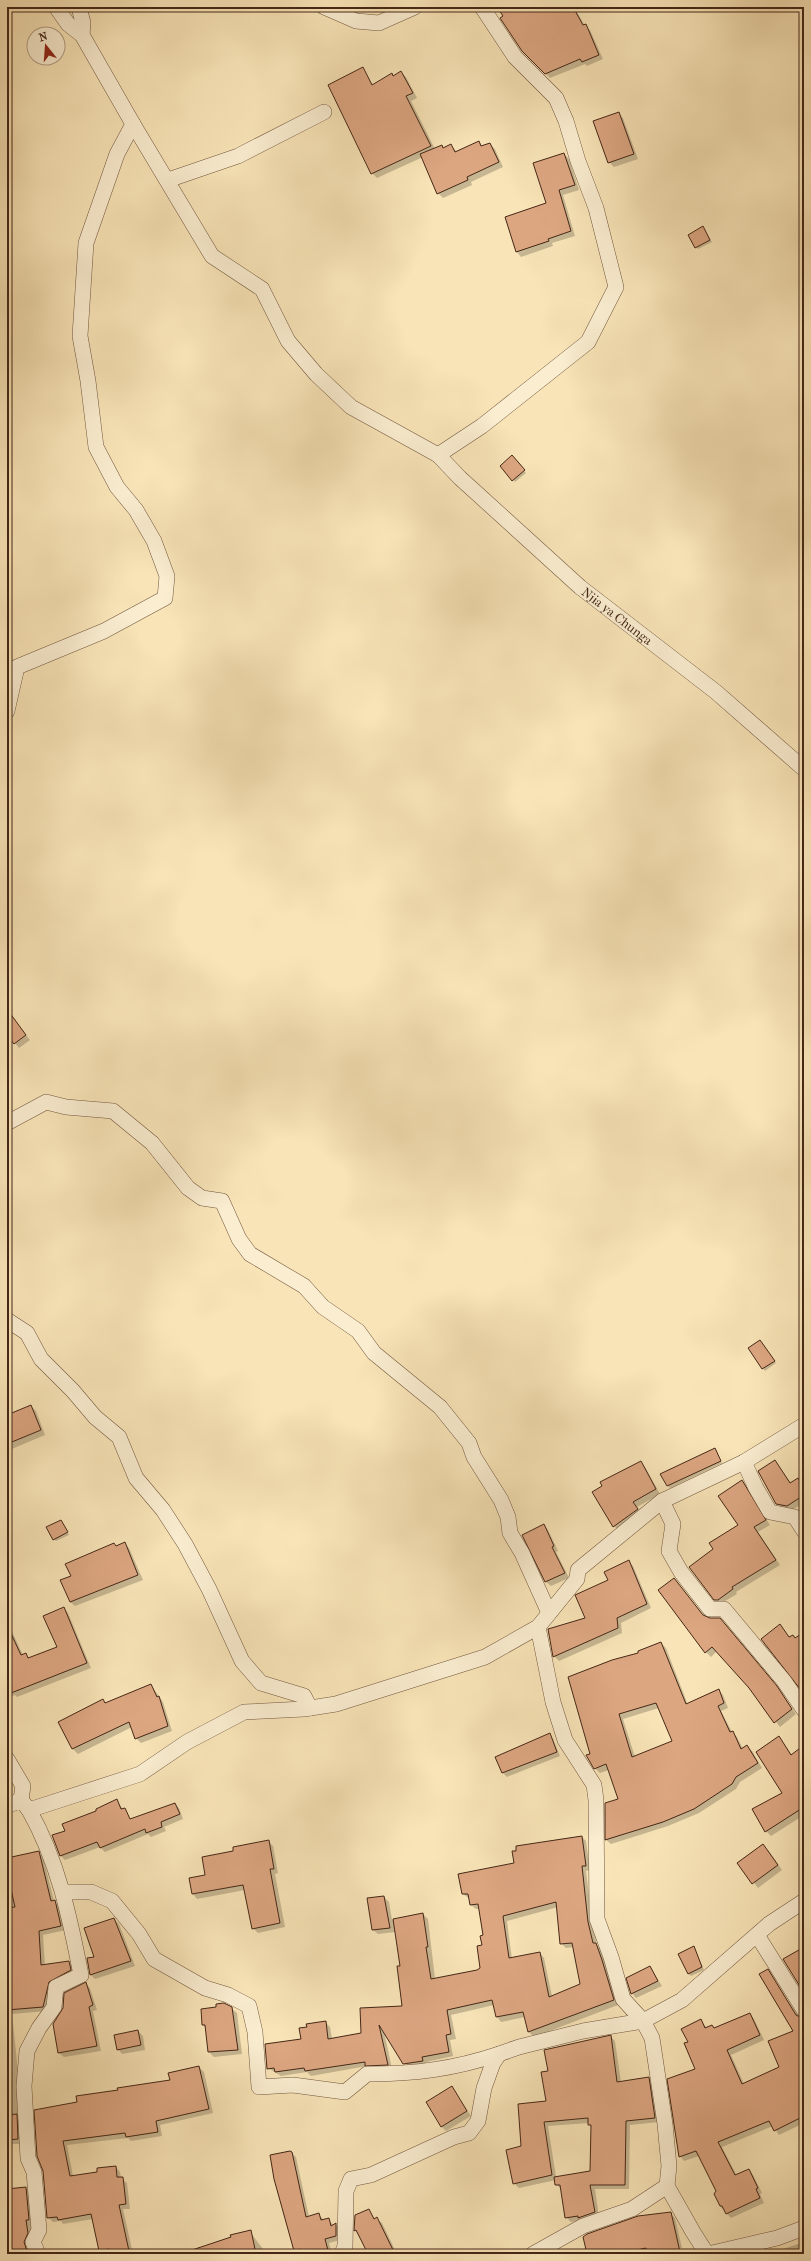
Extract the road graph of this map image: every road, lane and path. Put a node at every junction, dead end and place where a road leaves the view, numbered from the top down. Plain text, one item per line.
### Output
1 (56, 7) edge
2 (79, 7) edge
3 (324, 7) edge
4 (415, 7) edge
5 (482, 7) edge
6 (82, 35) junction
7 (324, 112) dead end
8 (133, 124) junction
9 (168, 180) junction
10 (438, 455) junction
11 (7, 711) edge
12 (804, 769) edge
13 (7, 1123) edge
14 (7, 1320) edge
15 (804, 1425) edge
16 (744, 1462) junction
17 (662, 1501) junction
18 (804, 1532) edge
19 (549, 1613) junction
20 (538, 1627) junction
21 (310, 1708) junction
22 (804, 1710) edge
23 (7, 1759) edge
24 (19, 1805) edge
25 (63, 1892) junction
26 (804, 1901) edge
27 (757, 1935) junction
28 (804, 2010) edge
29 (643, 2021) junction
30 (499, 2054) junction
31 (667, 2186) junction
32 (804, 2228) edge
33 (38, 2254) edge
34 (342, 2254) edge
35 (533, 2254) edge
36 (708, 2254) edge

1 - 6 street
2 - 6 street
3 - 4 street
5 - 10 street
6 - 8 street, Njia ya Chunga
7 - 9 street
8 - 9 street, Njia ya Chunga
8 - 11 street
9 - 10 street, Njia ya Chunga
10 - 12 street, Njia ya Chunga
13 - 19 street
14 - 21 street
15 - 16 street
16 - 17 street
16 - 18 street
17 - 19 street
17 - 22 street
19 - 20 street
20 - 21 street
20 - 29 street
21 - 24 street
23 - 24 street
24 - 25 street
25 - 30 street
25 - 33 street
26 - 27 street
27 - 28 street
27 - 29 street
29 - 30 street
29 - 31 street
30 - 34 street
31 - 35 street
31 - 36 street
32 - 36 street

